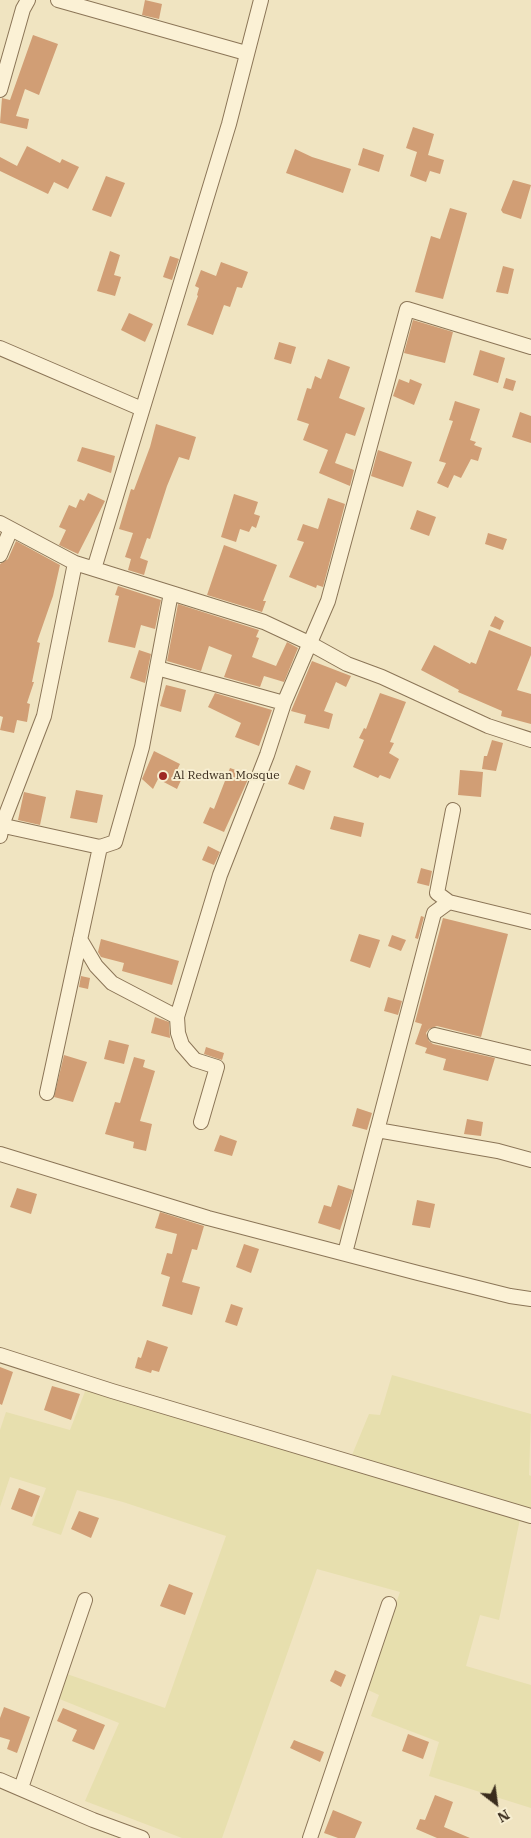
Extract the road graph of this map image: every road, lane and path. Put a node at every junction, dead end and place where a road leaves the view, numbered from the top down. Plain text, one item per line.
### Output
1 (28, 0) edge
2 (58, 0) edge
3 (261, 0) edge
4 (246, 53) junction
5 (0, 89) edge
6 (531, 346) edge
7 (0, 348) edge
8 (142, 409) junction
9 (5, 526) edge
10 (0, 555) edge
11 (74, 563) junction
12 (94, 569) junction
13 (171, 593) junction
14 (308, 642) junction
15 (158, 668) junction
16 (284, 703) junction
17 (531, 740) edge
18 (453, 810) dead end
19 (1, 828) edge
20 (100, 847) junction
21 (449, 902) junction
22 (531, 922) edge
23 (80, 939) junction
24 (177, 1017) junction
25 (435, 1034) dead end
26 (531, 1058) edge
27 (47, 1093) dead end
28 (201, 1122) dead end
29 (377, 1130) junction
30 (0, 1154) edge
31 (531, 1160) edge
32 (345, 1253) junction
33 (531, 1299) edge
34 (0, 1355) edge
35 (531, 1516) edge
36 (85, 1600) dead end
37 (388, 1604) dead end
38 (0, 1780) edge
39 (21, 1788) junction
40 (142, 1838) edge
41 (310, 1838) edge

1 - 5 street
2 - 4 street
3 - 4 street
4 - 8 street
6 - 14 street
7 - 8 street
8 - 12 street
9 - 10 street
9 - 11 street
11 - 12 street
11 - 19 street
12 - 13 street
13 - 14 street
13 - 15 street
14 - 16 street
14 - 17 street
15 - 16 street
15 - 20 street
16 - 24 street
18 - 21 street
19 - 20 street
20 - 23 street
21 - 22 street
21 - 29 street
23 - 24 street
23 - 27 street
24 - 28 street
25 - 26 street
29 - 31 street
29 - 32 street
30 - 32 street
32 - 33 street
34 - 35 street
36 - 39 street
37 - 41 street
38 - 39 street
39 - 40 street

